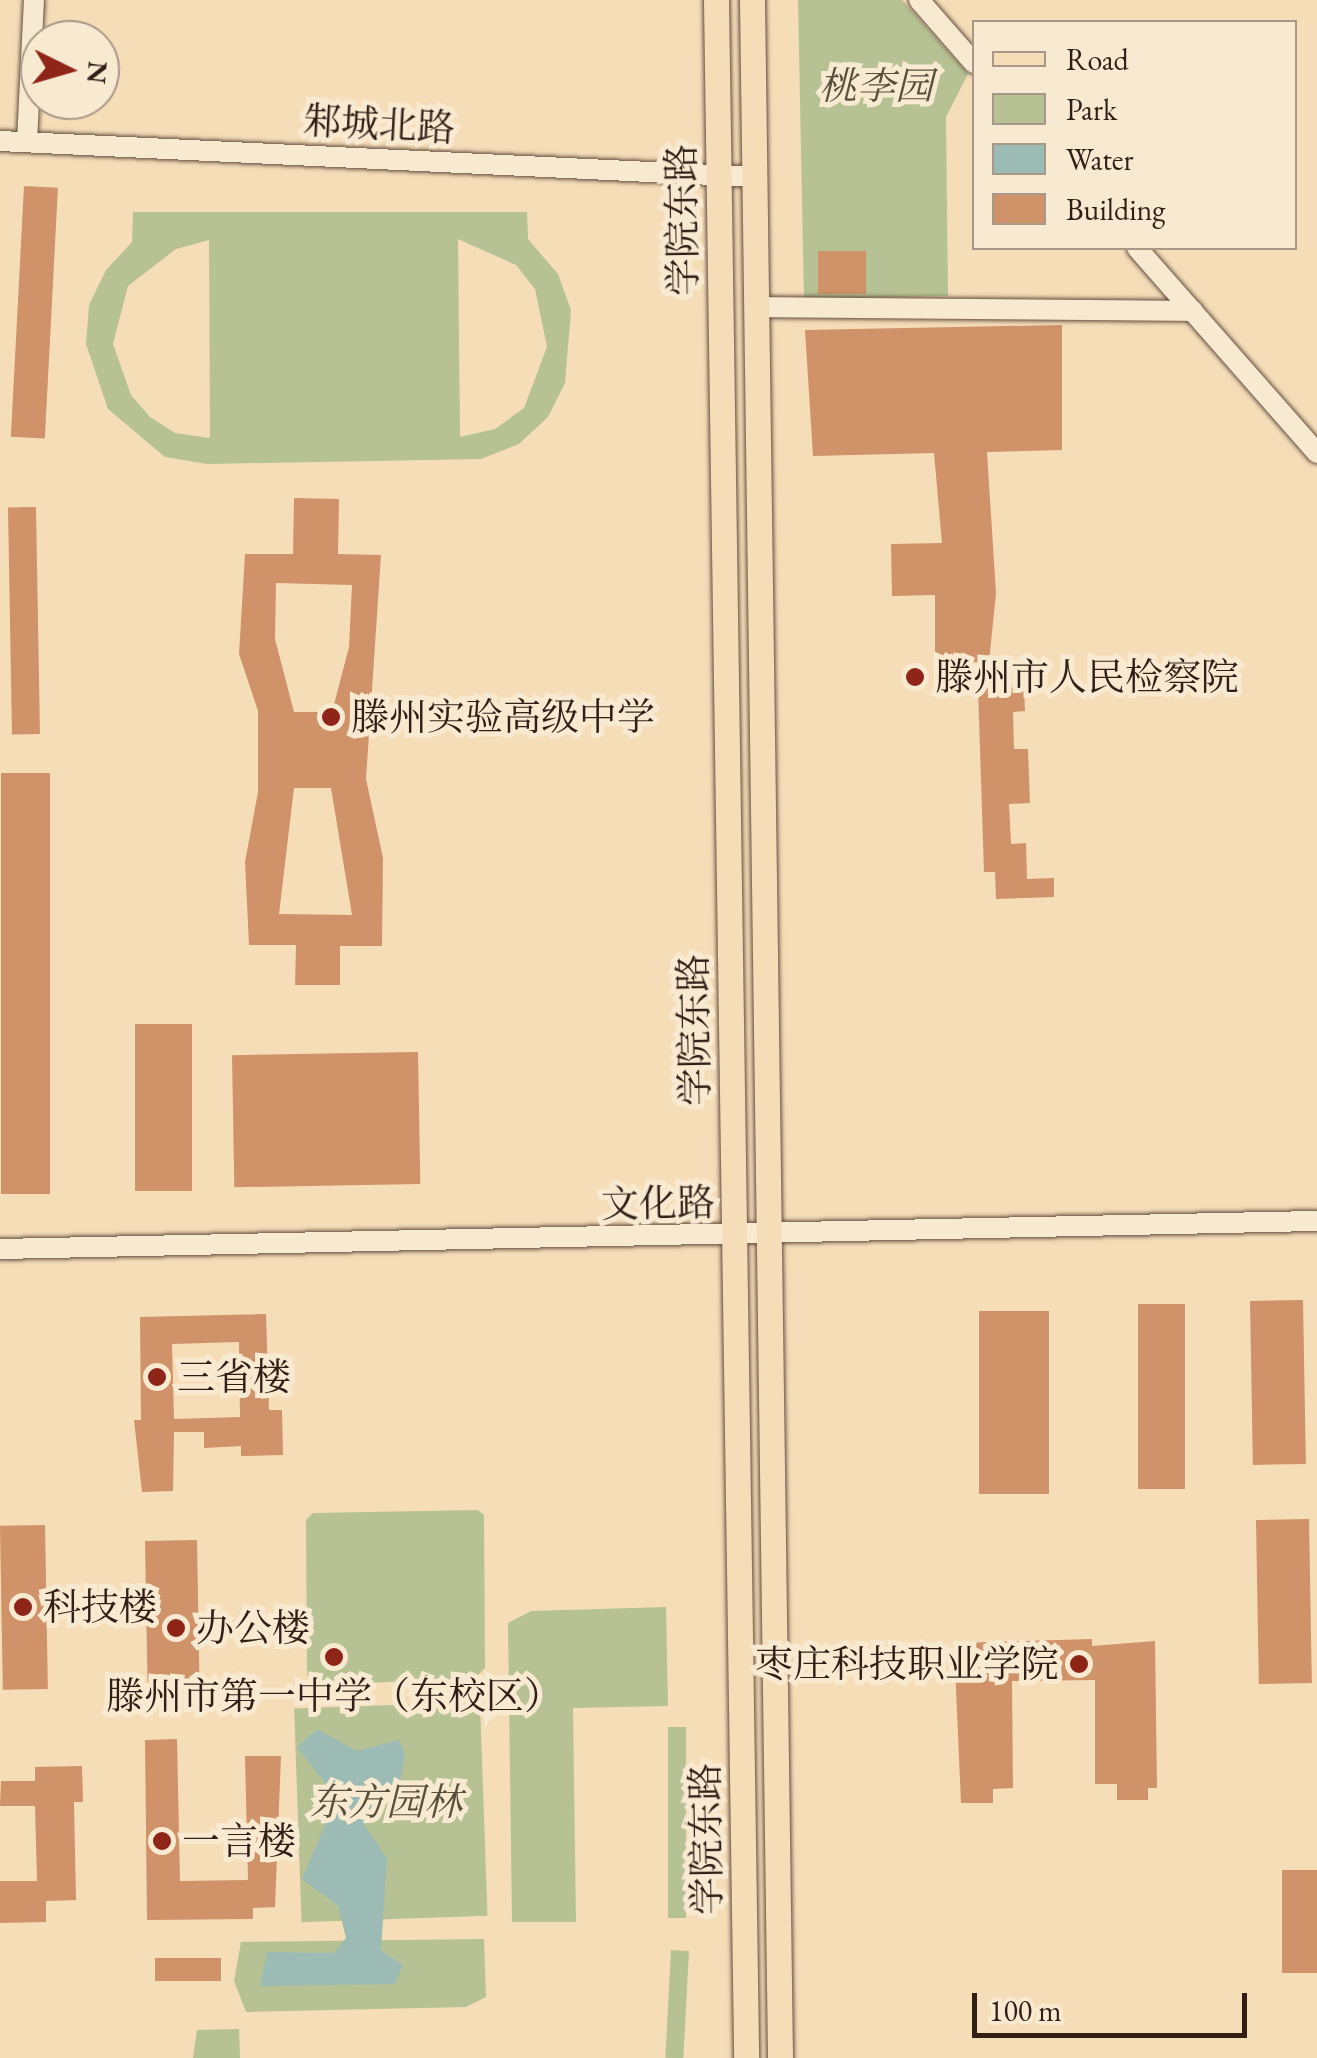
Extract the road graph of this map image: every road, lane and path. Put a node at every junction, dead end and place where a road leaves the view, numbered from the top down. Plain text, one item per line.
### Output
1 (34, 0) edge
2 (716, 0) edge
3 (752, 0) edge
4 (919, 0) edge
5 (972, 61) edge
6 (0, 141) edge
7 (27, 142) junction
8 (718, 175) junction
9 (754, 177) junction
10 (1138, 250) edge
11 (756, 307) junction
12 (1193, 312) junction
13 (1317, 452) edge
14 (1317, 1221) edge
15 (735, 1236) junction
16 (771, 1236) junction
17 (0, 1249) edge
18 (746, 2058) edge
19 (780, 2058) edge

1 - 7 street
2 - 8 main road, 学院东路
3 - 9 main road, 学院东路
4 - 5 street
6 - 7 street, 邾城北路
7 - 8 street, 邾城北路
8 - 9 street, 邾城北路
8 - 15 main road, 学院东路
9 - 11 main road, 学院东路
10 - 12 street
11 - 12 street
11 - 16 main road, 学院东路
12 - 13 street
14 - 16 street, 文化路
15 - 16 street, 文化路
15 - 17 street, 文化路
15 - 18 main road, 学院东路
16 - 19 main road, 学院东路

